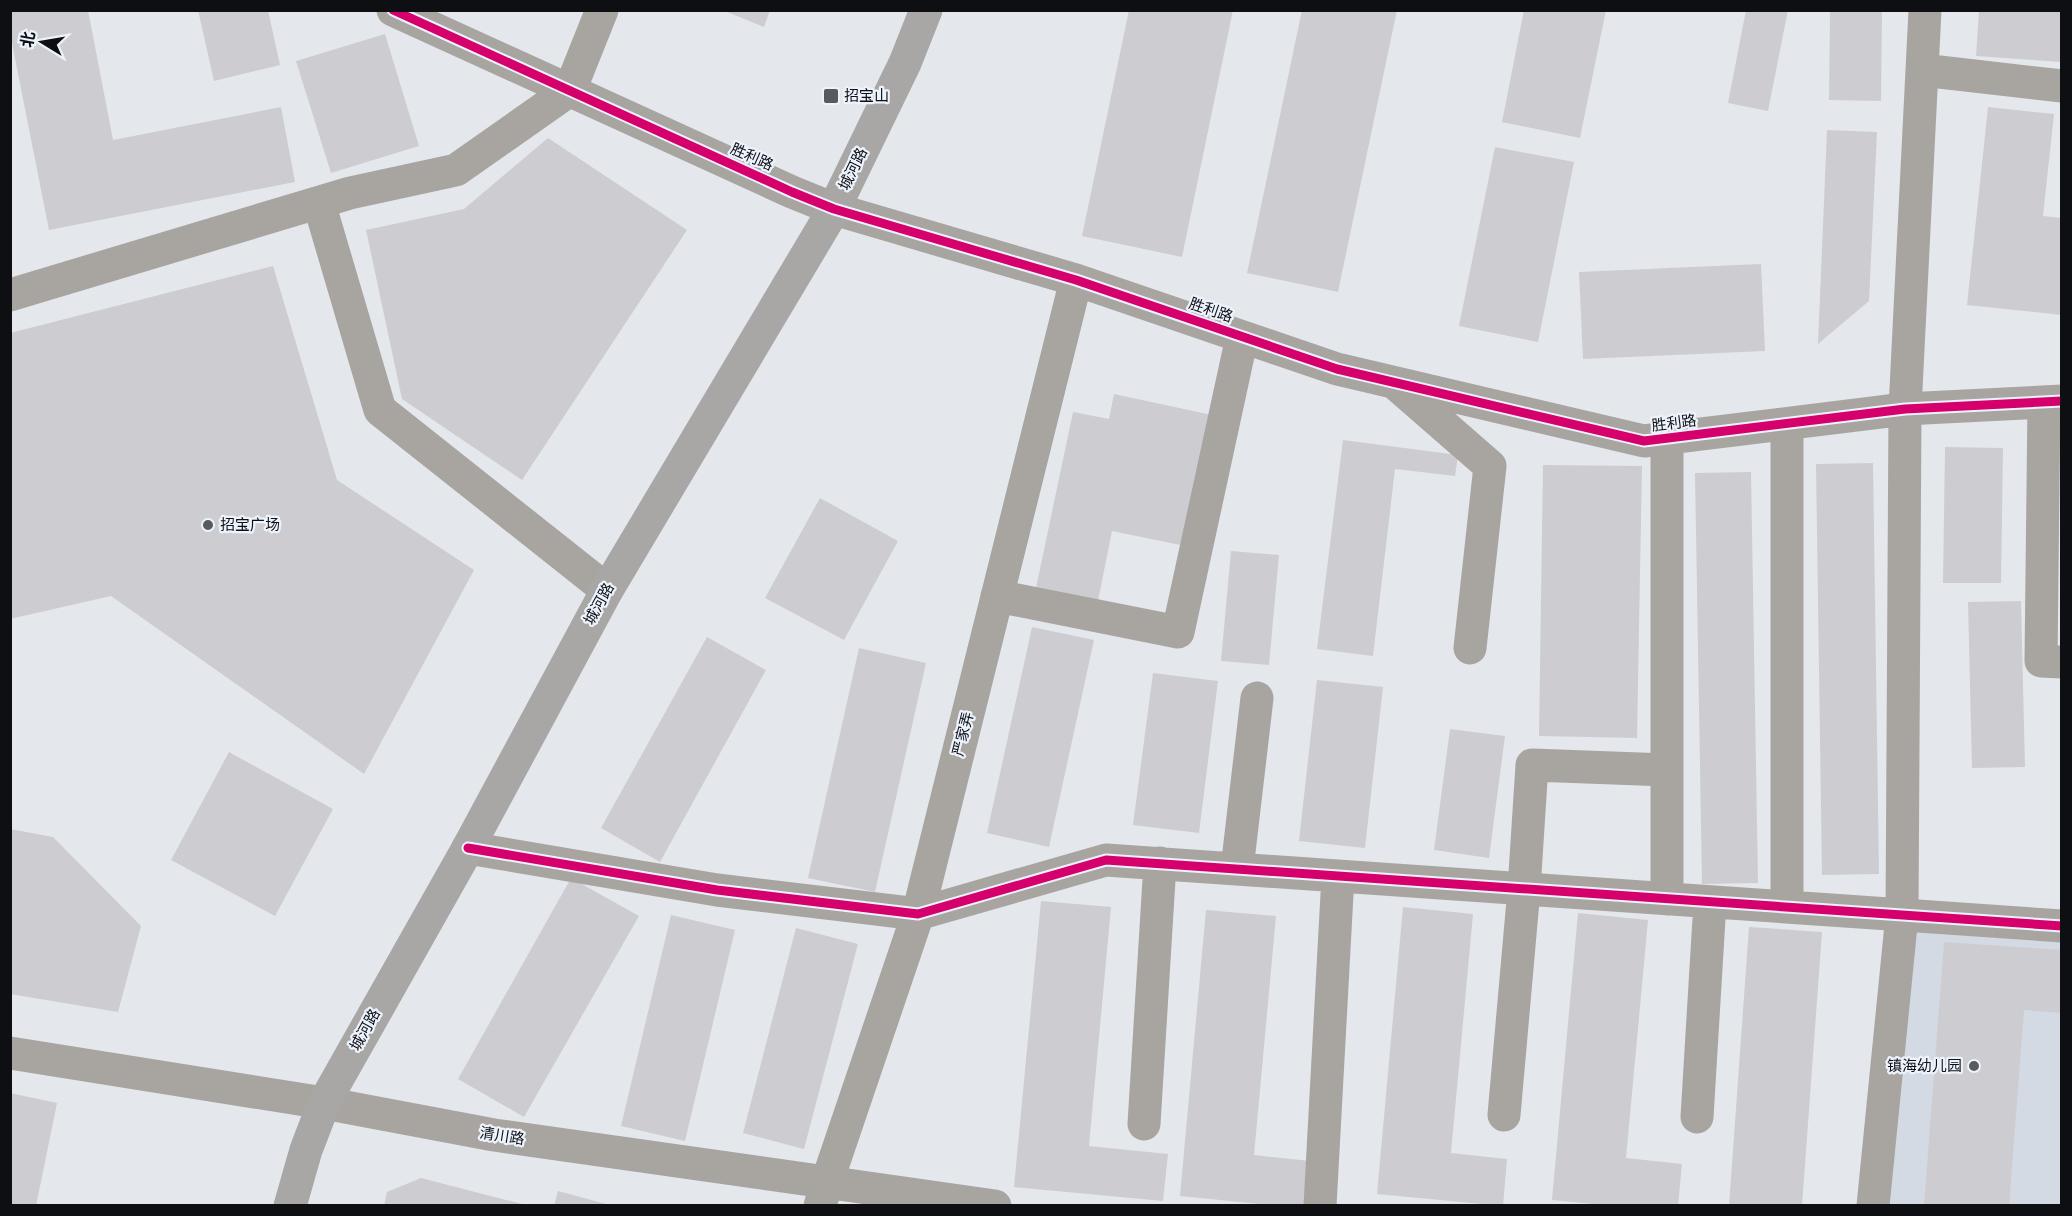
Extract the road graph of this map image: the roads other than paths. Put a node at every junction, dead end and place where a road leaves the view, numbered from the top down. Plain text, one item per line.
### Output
1 (393, 10) edge
2 (602, 10) edge
3 (926, 10) edge
4 (1925, 10) edge
5 (1922, 70) junction
6 (2061, 86) edge
7 (570, 90) junction
8 (319, 203) junction
9 (834, 209) junction
10 (1076, 280) junction
11 (10, 295) edge
12 (1242, 337) junction
13 (1394, 382) junction
14 (2053, 401) edge
15 (1905, 409) junction
16 (1787, 424) junction
17 (1667, 439) junction
18 (607, 590) junction
19 (997, 596) junction
20 (1470, 648) dead end
21 (2061, 662) edge
22 (1257, 699) dead end
23 (1667, 770) junction
24 (468, 848) junction
25 (1160, 863) junction
26 (1237, 869) junction
27 (1338, 876) junction
28 (1524, 889) junction
29 (1667, 899) junction
30 (1710, 902) junction
31 (1787, 907) junction
32 (918, 915) junction
33 (1902, 915) junction
34 (2061, 926) edge
35 (10, 1053) edge
36 (324, 1103) junction
37 (1504, 1115) dead end
38 (1697, 1117) dead end
39 (1144, 1125) dead end
40 (824, 1194) edge
41 (290, 1206) edge
42 (995, 1206) edge
43 (1320, 1206) edge
44 (1873, 1206) edge

1 - 7 street, 胜利路
2 - 7 street
3 - 9 main road, 城河路
4 - 5 street
5 - 6 street
5 - 15 street
7 - 8 street
7 - 9 street, 胜利路
8 - 11 street
8 - 18 street
9 - 10 street, 胜利路
9 - 18 main road, 城河路
10 - 12 street, 胜利路
10 - 19 street, 严家弄
12 - 13 street, 胜利路
12 - 19 street
13 - 17 street, 胜利路
13 - 20 street
14 - 15 street, 胜利路
14 - 21 street
15 - 16 street, 胜利路
15 - 33 street
16 - 17 street, 胜利路
16 - 31 street
17 - 23 street
18 - 24 main road, 城河路
19 - 32 street, 严家弄
22 - 26 street
23 - 28 street
23 - 29 street
24 - 32 street
24 - 36 main road, 城河路
25 - 26 street
25 - 32 street
25 - 39 street
26 - 27 street
27 - 28 street
27 - 43 street
28 - 29 street
28 - 37 street
29 - 30 street
30 - 31 street
30 - 38 street
31 - 33 street
32 - 40 street, 严家弄
33 - 34 street
33 - 44 street
35 - 36 street, 清川路
36 - 40 street, 清川路
36 - 41 main road, 城河路
40 - 42 street, 清川路

